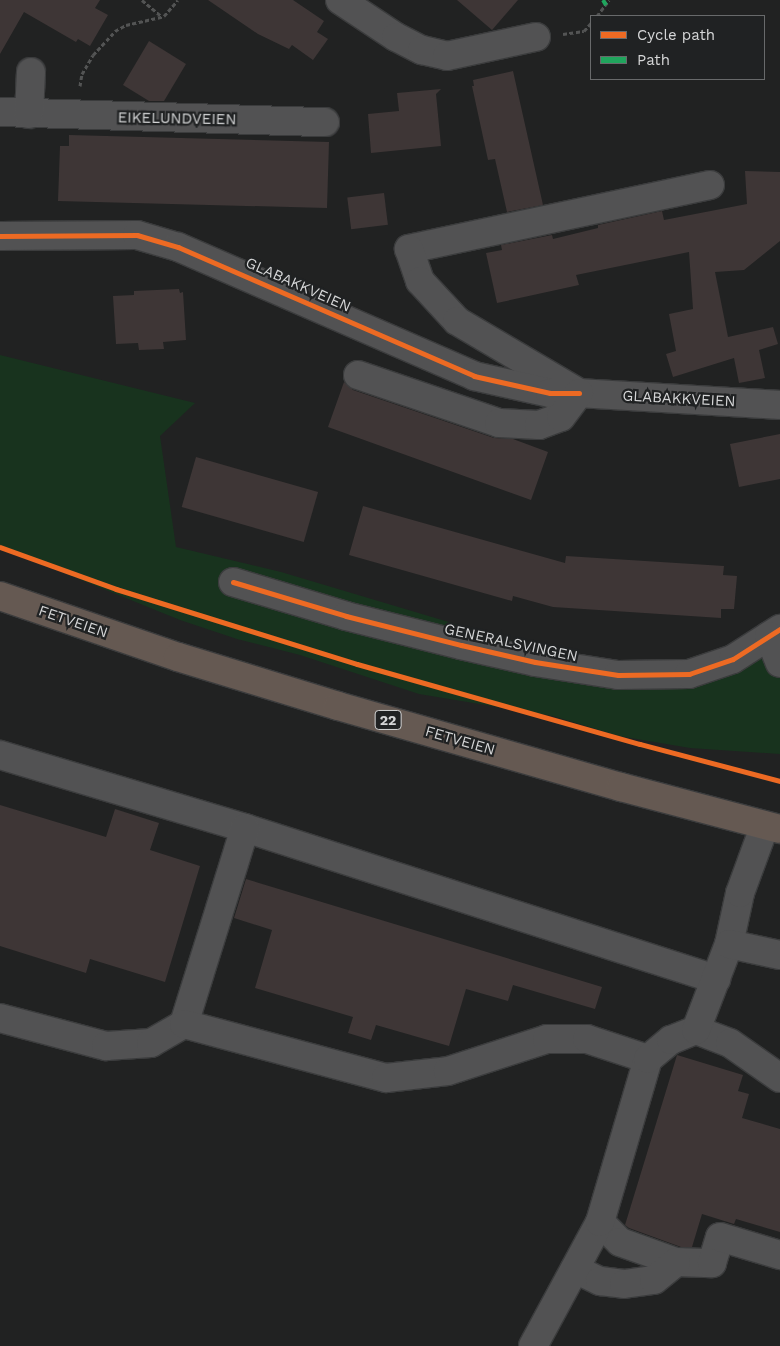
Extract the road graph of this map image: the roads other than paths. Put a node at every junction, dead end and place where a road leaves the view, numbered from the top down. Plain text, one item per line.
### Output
1 (340, 0) edge
2 (371, 8) edge
3 (536, 38) dead end
4 (30, 72) dead end
5 (0, 112) edge
6 (29, 114) junction
7 (326, 122) dead end
8 (710, 185) dead end
9 (0, 236) edge
10 (358, 375) dead end
11 (579, 393) junction
12 (780, 405) edge
13 (233, 582) dead end
14 (0, 596) edge
15 (774, 633) edge
16 (780, 663) edge
17 (0, 755) edge
18 (773, 827) edge
19 (245, 828) junction
20 (728, 944) junction
21 (780, 955) edge
22 (716, 979) junction
23 (0, 1018) edge
24 (184, 1024) junction
25 (696, 1030) junction
26 (648, 1059) junction
27 (780, 1078) edge
28 (600, 1222) junction
29 (780, 1255) edge
30 (676, 1262) junction
31 (574, 1269) junction
32 (533, 1346) edge

1 - 2 street
2 - 3 street
4 - 6 street
5 - 6 street, EIKELUNDVEIEN
6 - 7 street, EIKELUNDVEIEN
8 - 11 street, GLABAKKVEIEN
9 - 11 street, GLABAKKVEIEN
10 - 11 street
11 - 12 street, GLABAKKVEIEN
13 - 15 street, GENERALSVINGEN
14 - 18 highway, FETVEIEN / 22
15 - 16 street, GENERALSVINGEN
17 - 19 street
18 - 20 street
19 - 22 street
19 - 24 street
20 - 21 street
20 - 22 street
22 - 25 street
23 - 24 street
24 - 26 street
25 - 26 street
25 - 27 street
26 - 28 street
28 - 30 street
28 - 31 street
29 - 30 street
30 - 31 street
31 - 32 street

